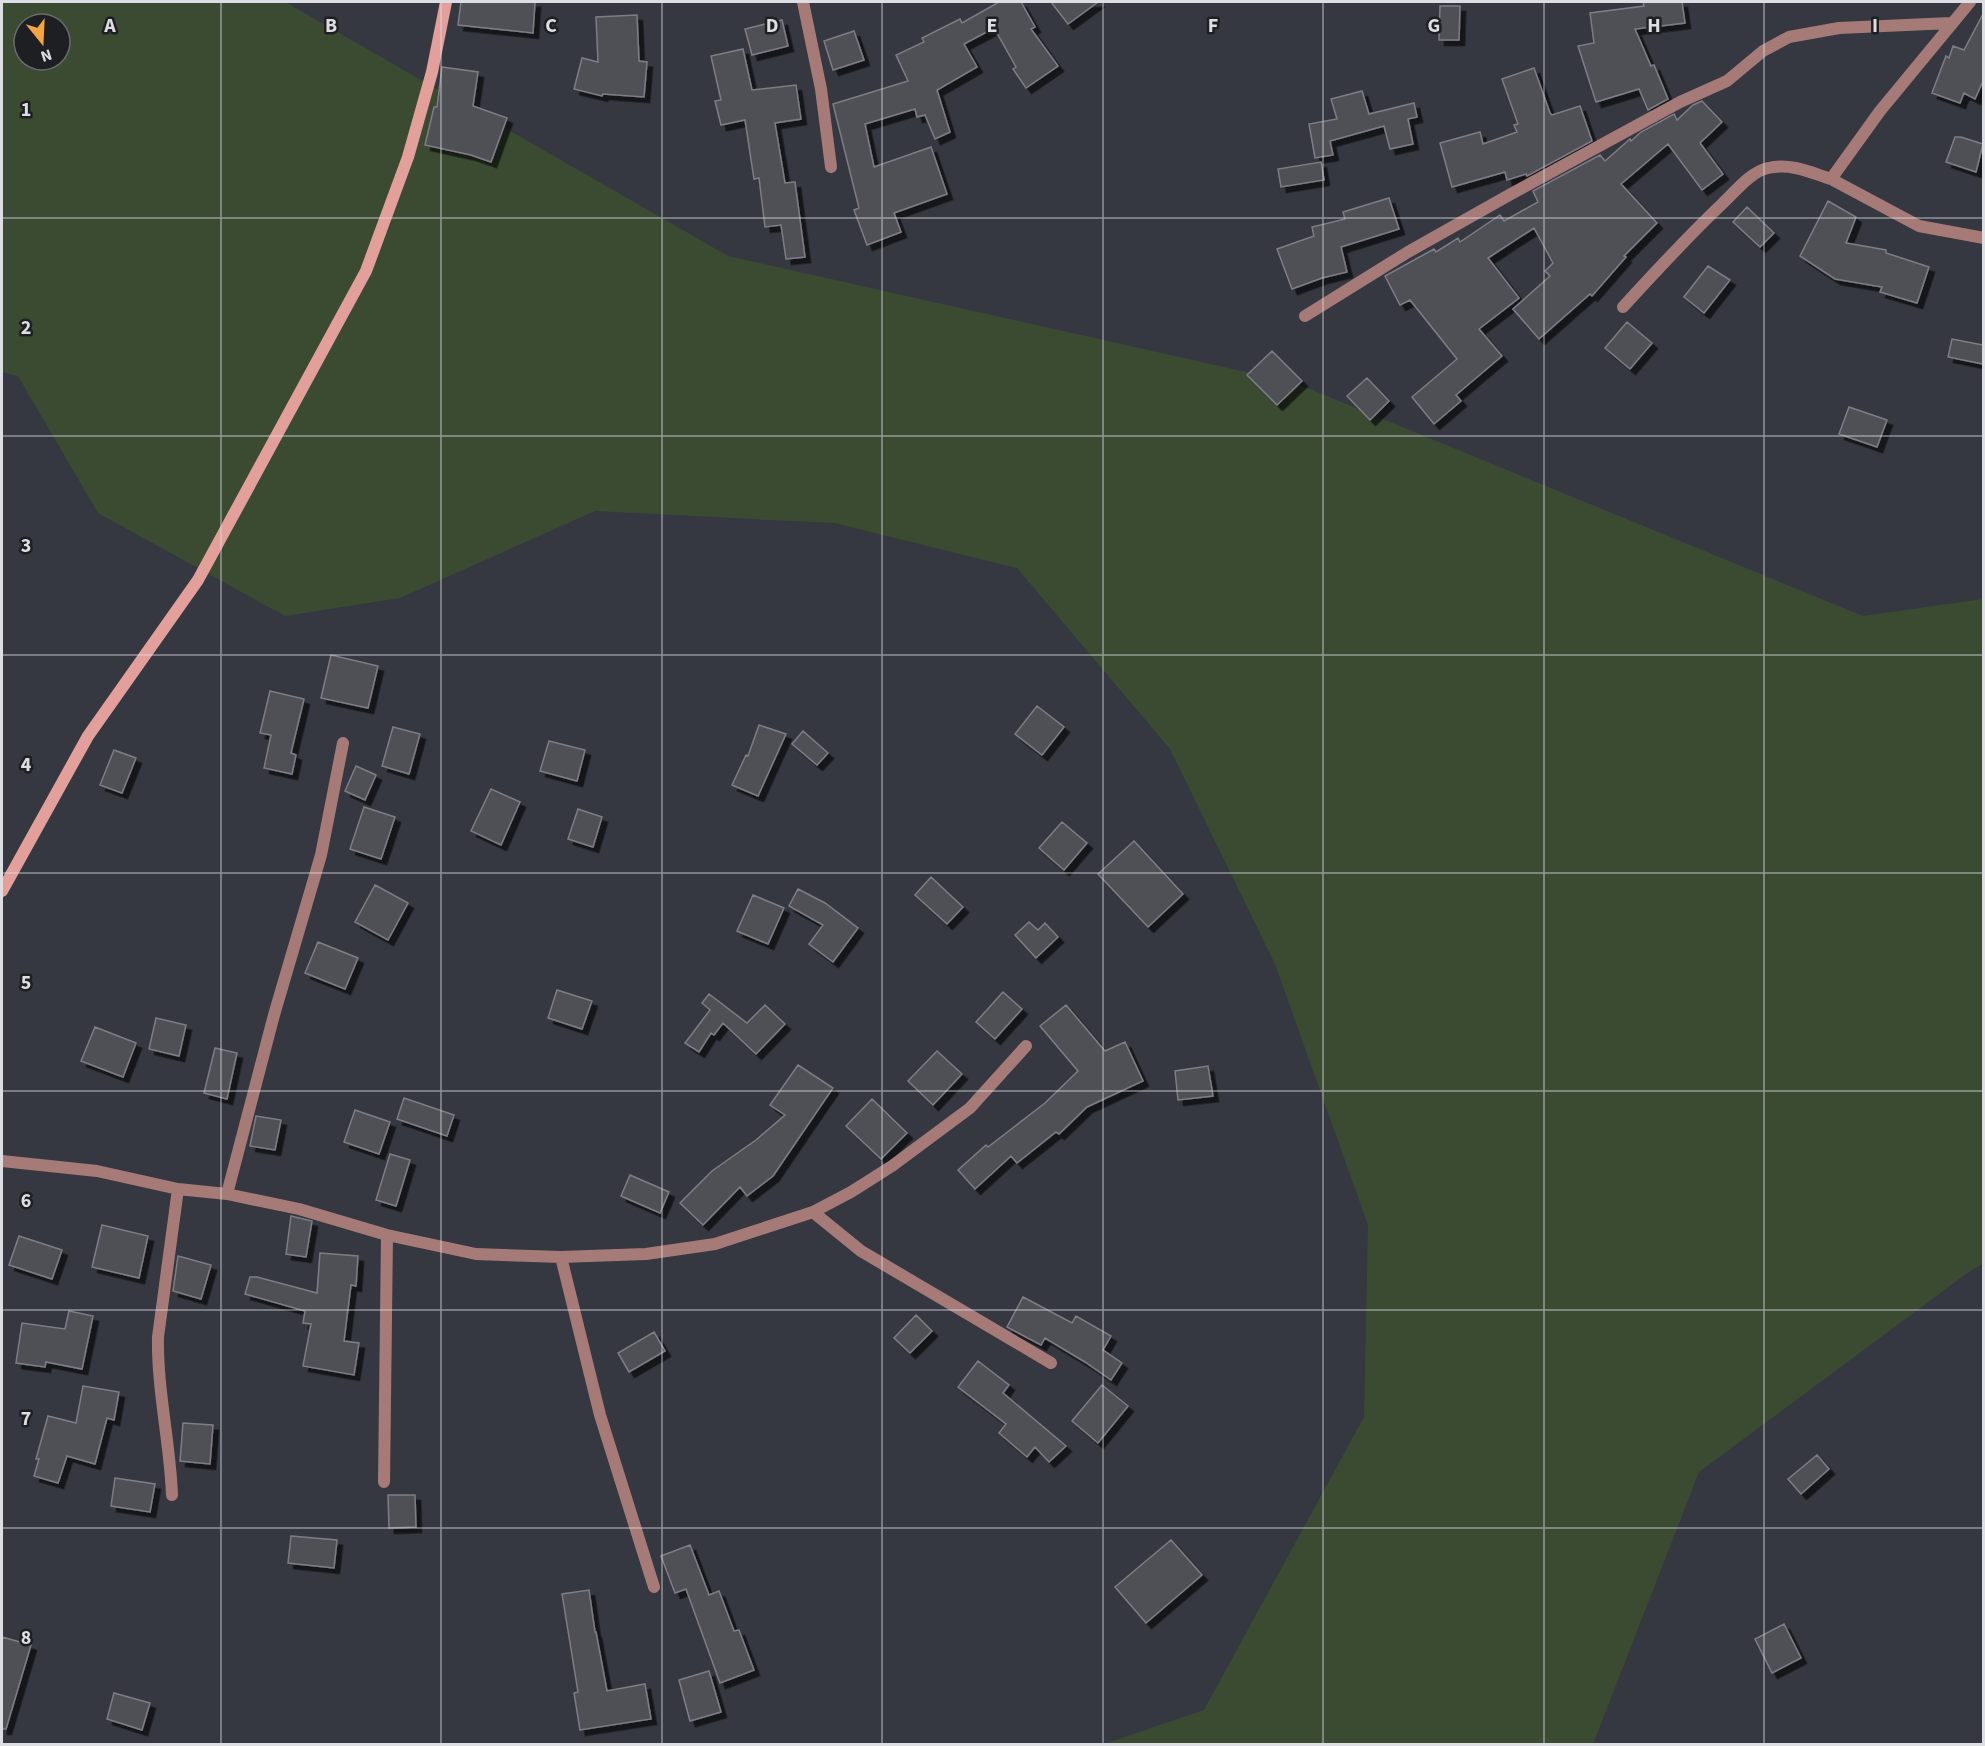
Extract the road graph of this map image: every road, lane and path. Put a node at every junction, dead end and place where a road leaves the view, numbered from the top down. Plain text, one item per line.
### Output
1 (446, 2) edge
2 (803, 2) edge
3 (1970, 2) edge
4 (1951, 23) junction
5 (831, 166) dead end
6 (1831, 179) junction
7 (1983, 238) edge
8 (1623, 307) dead end
9 (1305, 316) dead end
10 (343, 743) dead end
11 (2, 891) edge
12 (1026, 1046) dead end
13 (2, 1161) edge
14 (178, 1190) junction
15 (227, 1194) junction
16 (813, 1212) junction
17 (387, 1235) junction
18 (561, 1257) junction
19 (1051, 1363) dead end
20 (384, 1482) dead end
21 (172, 1495) dead end
22 (654, 1587) dead end

1 - 11 street
2 - 5 street
3 - 4 street
4 - 6 street
4 - 9 street
6 - 7 street
6 - 8 street
10 - 15 street
12 - 16 street
13 - 14 street
14 - 15 street
14 - 21 street
15 - 17 street
16 - 18 street
16 - 19 street
17 - 18 street
17 - 20 street
18 - 22 street

